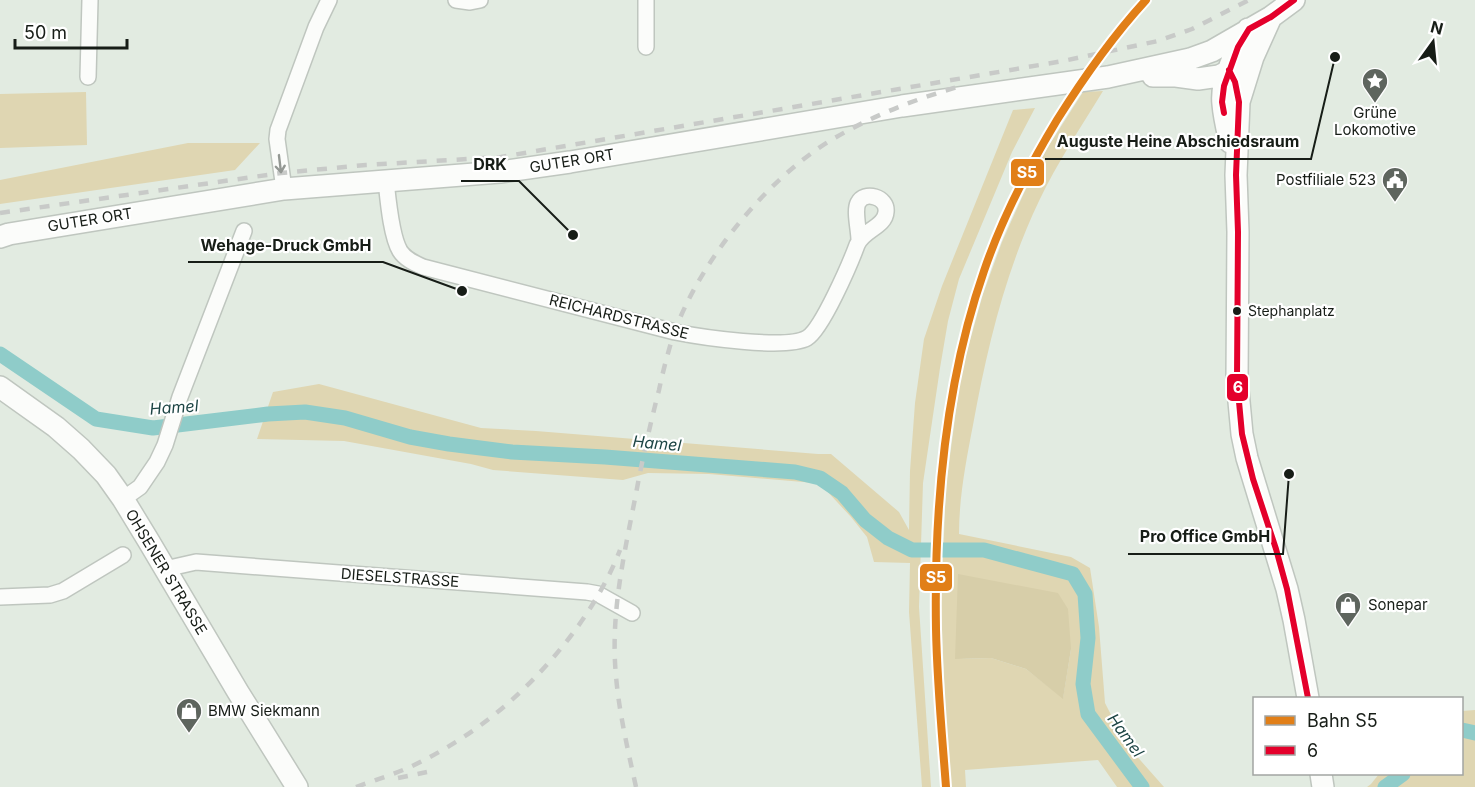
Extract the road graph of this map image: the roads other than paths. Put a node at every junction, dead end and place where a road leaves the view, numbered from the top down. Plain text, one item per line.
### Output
1 (90, 0) edge
2 (329, 0) edge
3 (456, 0) edge
4 (480, 0) edge
5 (646, 0) edge
6 (1294, 0) edge
7 (1271, 17) junction
8 (1249, 28) junction
9 (646, 47) dead end
10 (1253, 57) junction
11 (1194, 69) junction
12 (1229, 70) junction
13 (88, 77) dead end
14 (1231, 102) junction
15 (386, 181) junction
16 (284, 189) junction
17 (244, 231) dead end
18 (0, 237) edge
19 (859, 240) dead end
20 (0, 387) edge
21 (123, 499) junction
22 (123, 555) dead end
23 (165, 569) junction
24 (0, 597) edge
25 (632, 613) dead end
26 (1308, 697) edge
27 (297, 787) edge

1 - 13 street
2 -> 16 street
3 - 4 street
5 - 9 street
6 - 7 main road
7 - 8 main road
7 - 10 main road
8 - 11 main road
8 - 12 main road
10 - 12 main road
10 - 14 main road
11 - 12 main road
11 - 14 main road
11 - 15 main road, GUTER ORT
12 - 14 main road
14 - 26 main road
15 - 16 main road, GUTER ORT
15 - 19 street, REICHARDSTRASSE
16 - 18 main road, GUTER ORT
17 - 21 street
20 - 21 main road, OHSENER STRASSE
21 - 23 main road, OHSENER STRASSE
22 - 24 street
23 - 25 street, DIESELSTRASSE
23 - 27 main road, OHSENER STRASSE

